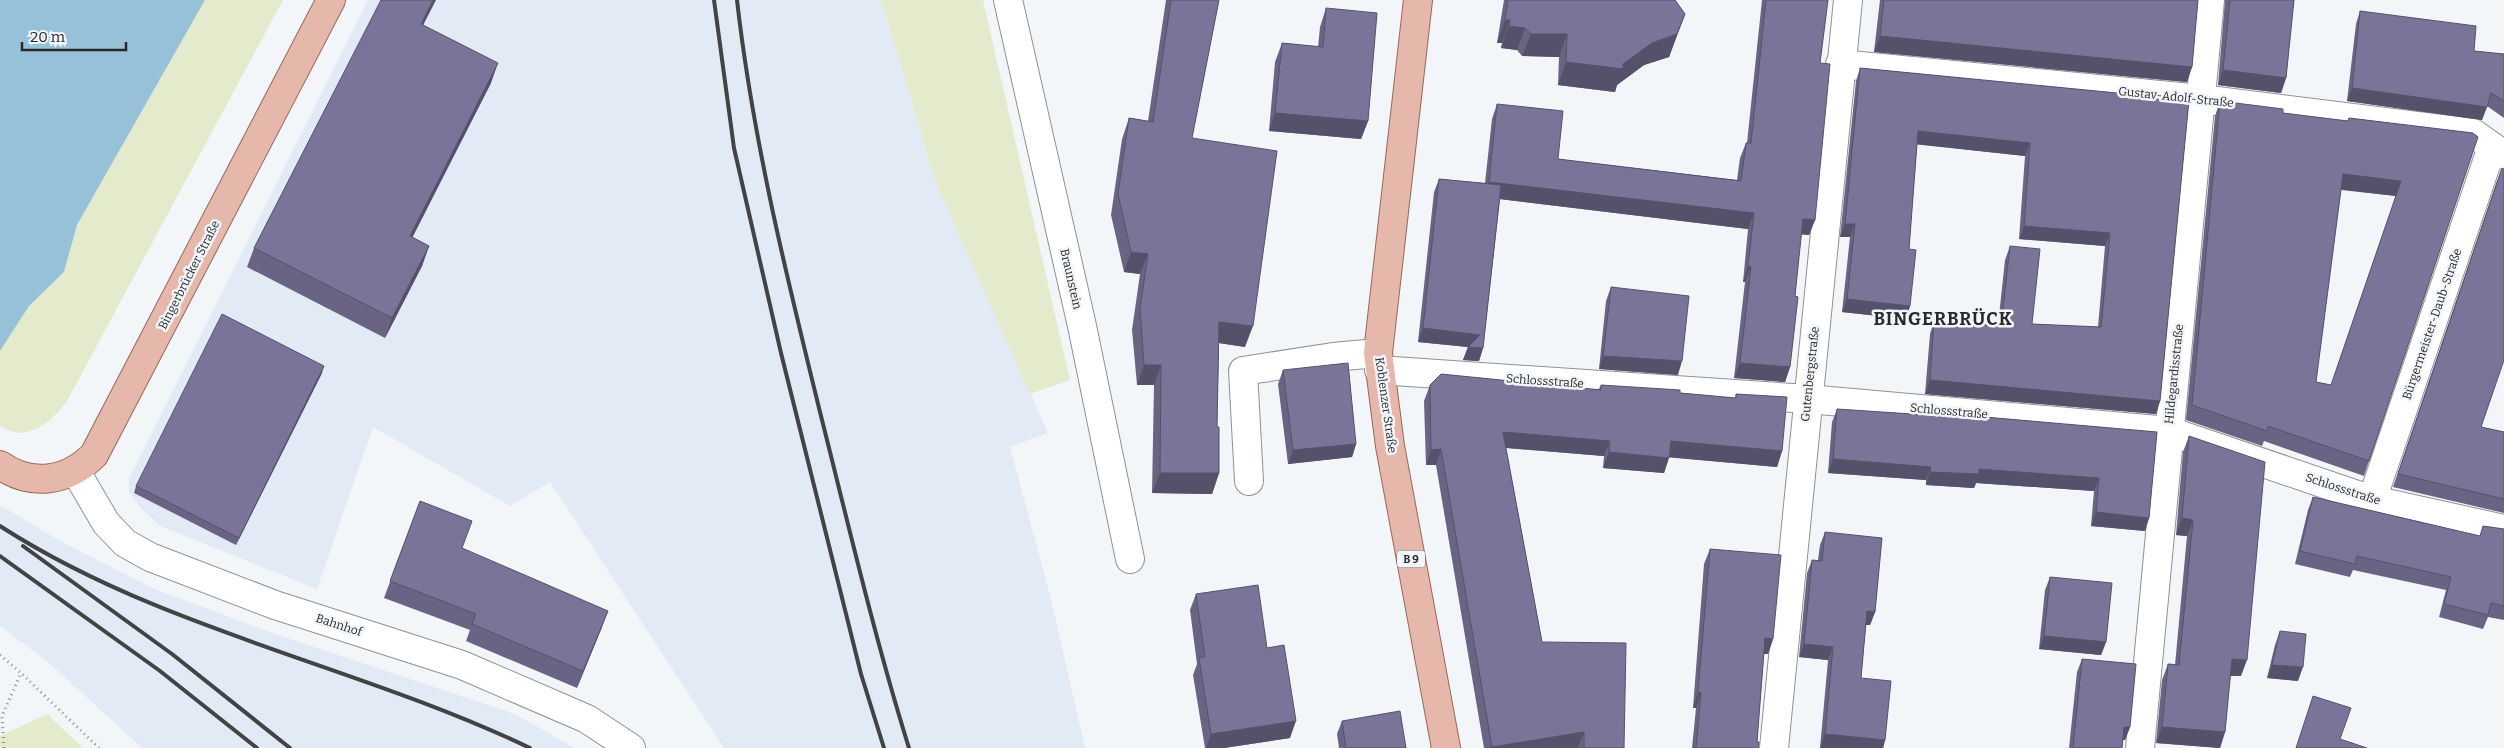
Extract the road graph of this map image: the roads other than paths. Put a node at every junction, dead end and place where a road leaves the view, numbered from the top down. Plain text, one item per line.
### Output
1 (331, 0) edge
2 (1008, 0) edge
3 (1418, 0) edge
4 (1848, 0) edge
5 (2210, 0) edge
6 (1840, 64) junction
7 (2201, 99) junction
8 (2498, 151) edge
9 (1379, 361) junction
10 (1808, 399) junction
11 (2169, 431) junction
12 (0, 466) edge
13 (75, 470) junction
14 (1249, 481) dead end
15 (2372, 500) junction
16 (2504, 529) edge
17 (1130, 559) dead end
18 (631, 748) edge
19 (1446, 748) edge
20 (1774, 748) edge
21 (2140, 748) edge

1 - 13 main road, Bingerbrücker Straße
2 - 17 street, Braunstein
3 - 9 main road, Koblenzer Straße / B 9
4 - 6 street, Gutenbergstraße
5 - 7 street, Hildegardisstraße
6 - 7 street, Gustav-Adolf-Straße
6 - 10 street, Gutenbergstraße
7 - 8 street, Gustav-Adolf-Straße
7 - 11 street, Hildegardisstraße
8 - 15 street, Bürgermeister-Daub-Straße
9 - 10 street, Schlossstraße
9 - 14 street, Schlossstraße
9 - 19 main road, Koblenzer Straße / B 9
10 - 11 street, Schlossstraße
10 - 20 street, Gutenbergstraße
11 - 15 street, Schlossstraße
11 - 21 street, Hildegardisstraße
12 - 13 main road, Bingerbrücker Straße
13 - 18 street, Bahnhof
15 - 16 street, Schlossstraße

